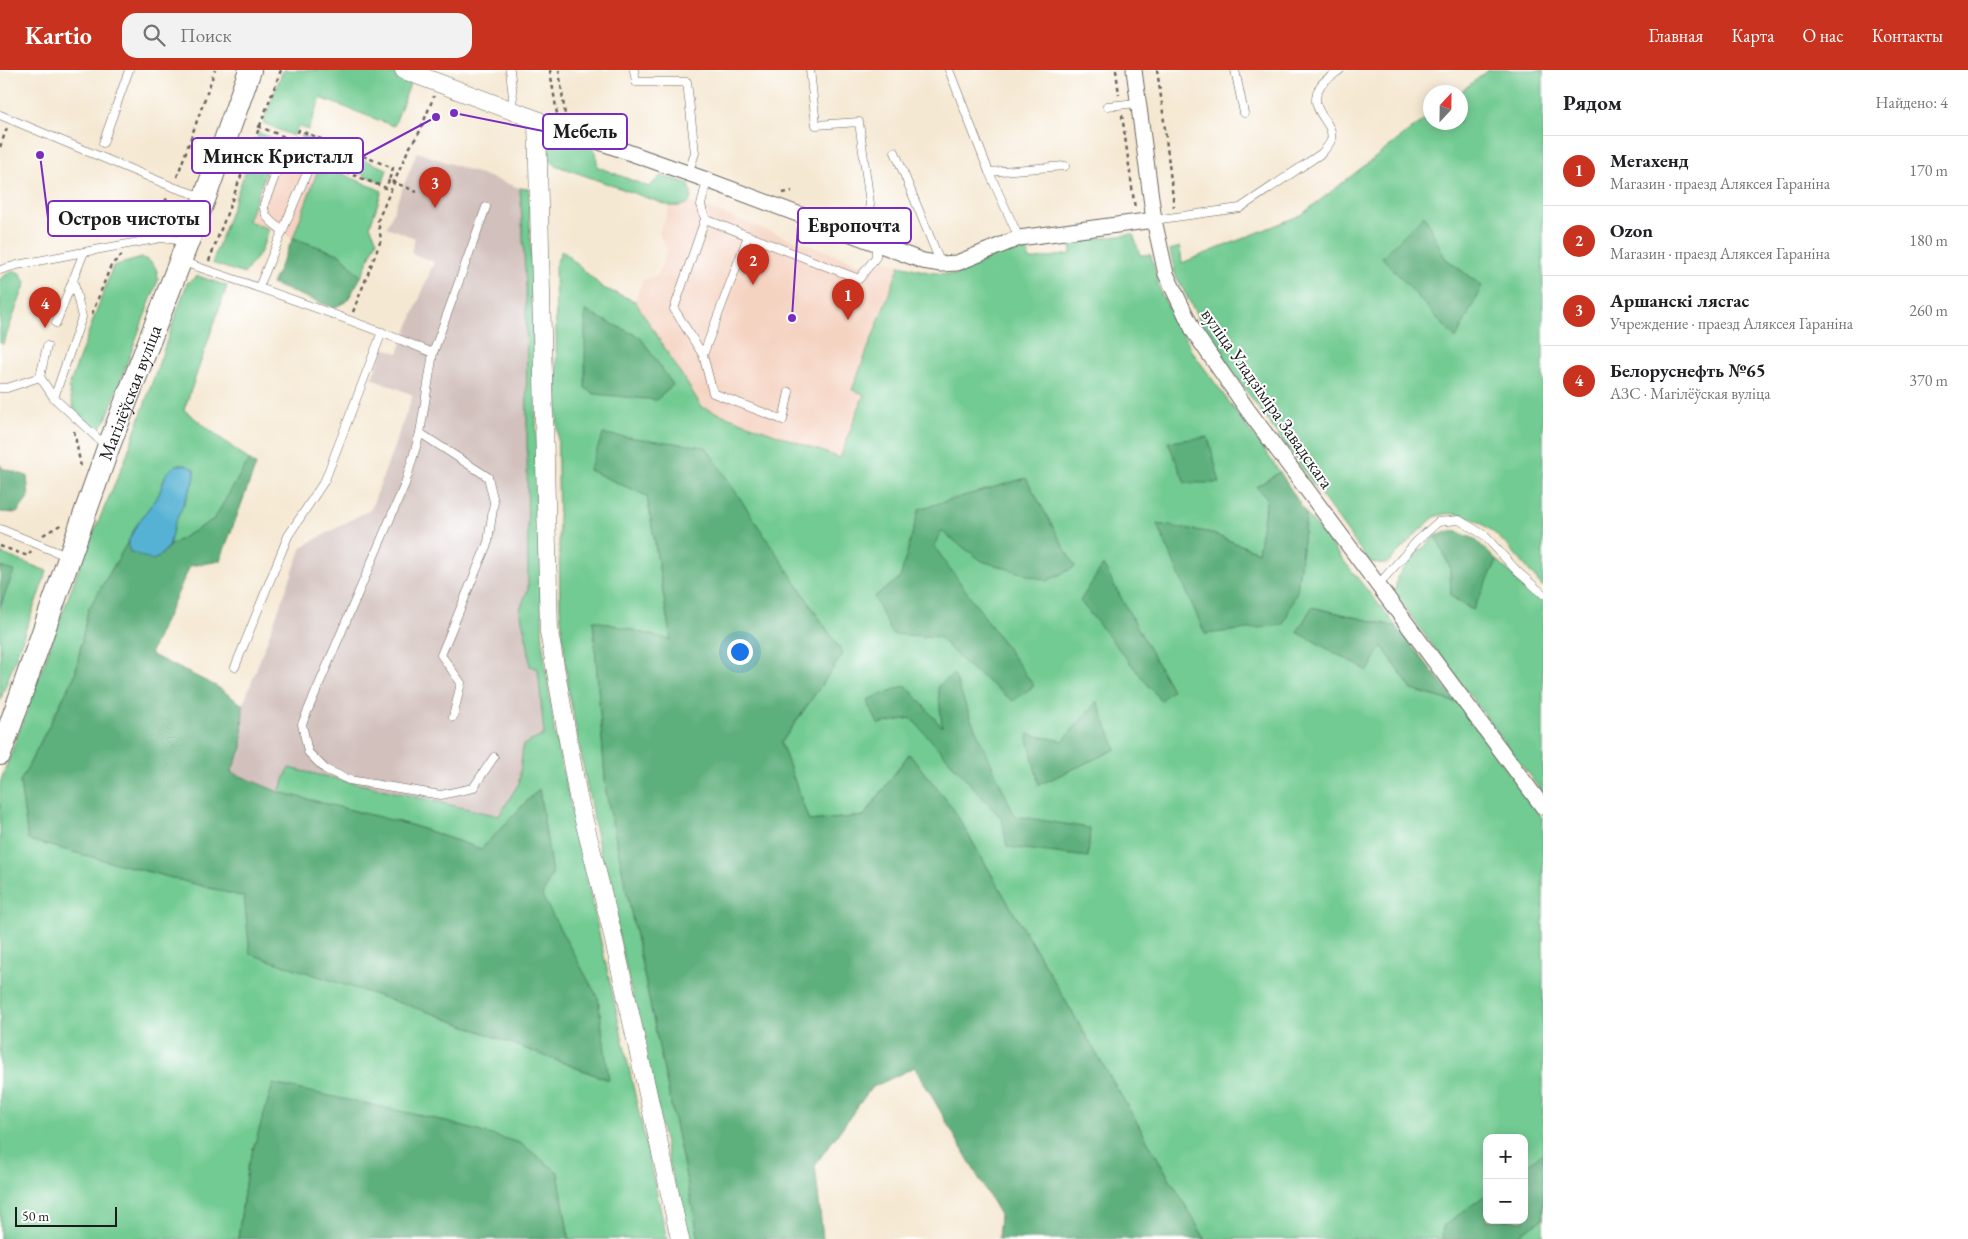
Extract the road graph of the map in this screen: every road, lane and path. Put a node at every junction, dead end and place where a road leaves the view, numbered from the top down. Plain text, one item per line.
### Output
1 (129, 70) edge
2 (215, 70) edge
3 (250, 70) edge
4 (281, 70) edge
5 (404, 70) edge
6 (510, 70) edge
7 (550, 70) edge
8 (559, 70) edge
9 (634, 70) edge
10 (810, 70) edge
11 (949, 70) edge
12 (1116, 70) edge
13 (1134, 70) edge
14 (1157, 70) edge
15 (1235, 70) edge
16 (1340, 70) edge
17 (439, 83) junction
18 (1138, 102) junction
19 (1121, 105) junction
20 (1107, 106) dead end
21 (511, 109) junction
22 (1244, 113) dead end
23 (0, 115) edge
24 (557, 115) dead end
25 (566, 118) dead end
26 (10, 119) junction
27 (537, 120) junction
28 (258, 126) junction
29 (294, 141) junction
30 (103, 143) dead end
31 (0, 147) edge
32 (291, 149) dead end
33 (895, 152) dead end
34 (308, 156) dead end
35 (1065, 166) dead end
36 (989, 172) junction
37 (688, 174) junction
38 (388, 180) junction
39 (707, 180) junction
40 (394, 182) junction
41 (173, 187) junction
42 (417, 192) dead end
43 (205, 198) junction
44 (486, 207) dead end
45 (1175, 217) junction
46 (705, 219) junction
47 (1154, 220) junction
48 (1137, 223) junction
49 (283, 231) junction
50 (748, 236) junction
51 (860, 237) junction
52 (1019, 238) junction
53 (130, 244) junction
54 (876, 244) junction
55 (184, 251) junction
56 (84, 252) junction
57 (941, 264) junction
58 (0, 270) edge
59 (206, 270) junction
60 (73, 279) junction
61 (259, 287) junction
62 (349, 321) junction
63 (56, 323) dead end
64 (89, 323) dead end
65 (382, 332) junction
66 (47, 346) dead end
67 (432, 353) junction
68 (703, 355) junction
69 (40, 377) junction
70 (0, 388) edge
71 (789, 392) dead end
72 (54, 398) junction
73 (73, 416) junction
74 (420, 433) junction
75 (108, 448) junction
76 (80, 474) dead end
77 (63, 523) dead end
78 (0, 530) edge
79 (35, 543) junction
80 (0, 546) edge
81 (70, 557) junction
82 (1378, 585) junction
83 (1543, 594) edge
84 (235, 667) dead end
85 (453, 717) dead end
86 (0, 754) edge
87 (494, 757) dead end
88 (1543, 807) edge
89 (680, 1239) edge

1 - 30 lane
2 - 41 path
3 - 43 main road, Магілёўская вуліца
4 - 28 path
5 - 17 street
6 - 21 lane
7 - 24 path
8 - 25 path
9 - 37 lane
10 - 51 lane
11 - 36 lane
12 - 19 path
13 - 18 street, вуліца Уладзіміра Завадскага
14 - 45 path
15 - 22 lane
16 - 45 lane
17 - 21 street
17 - 40 path
18 - 19 lane
18 - 47 street, вуліца Уладзіміра Завадскага
19 - 20 lane
19 - 48 path
21 - 27 street
23 - 26 lane
26 - 31 path
26 - 41 lane
27 - 37 street
27 - 89 street
28 - 29 path
28 - 59 path
29 - 32 path
29 - 38 path
33 - 57 lane
34 - 38 path
35 - 36 lane
36 - 52 lane
37 - 39 street
38 - 40 path
39 - 46 lane
39 - 51 street
40 - 42 path
40 - 62 path
41 - 43 lane
41 - 53 path
43 - 55 main road, Магілёўская вуліца
44 - 67 lane
45 - 47 lane
46 - 50 lane
46 - 68 lane
47 - 48 street
47 - 82 street, вуліца Уладзіміра Завадскага
48 - 52 street
49 - 49 lane
49 - 61 lane
50 - 54 lane
50 - 68 lane
51 - 54 street
52 - 57 street
53 - 55 lane
53 - 56 lane
53 - 64 path
54 - 57 street
55 - 59 lane
55 - 75 main road, Магілёўская вуліца
56 - 58 lane
56 - 60 lane
59 - 61 lane
60 - 63 lane
60 - 72 lane
61 - 62 lane
62 - 65 lane
65 - 67 lane
65 - 84 lane
66 - 69 lane
67 - 74 lane
68 - 71 lane
69 - 70 lane
69 - 72 lane
72 - 73 lane
73 - 75 lane
73 - 76 path
74 - 85 lane
74 - 87 lane
75 - 81 main road, Магілёўская вуліца
77 - 79 path
78 - 79 lane
79 - 80 path
79 - 81 lane
81 - 86 main road, Магілёўская вуліца
82 - 83 lane
82 - 88 street, вуліца Уладзіміра Завадскага

